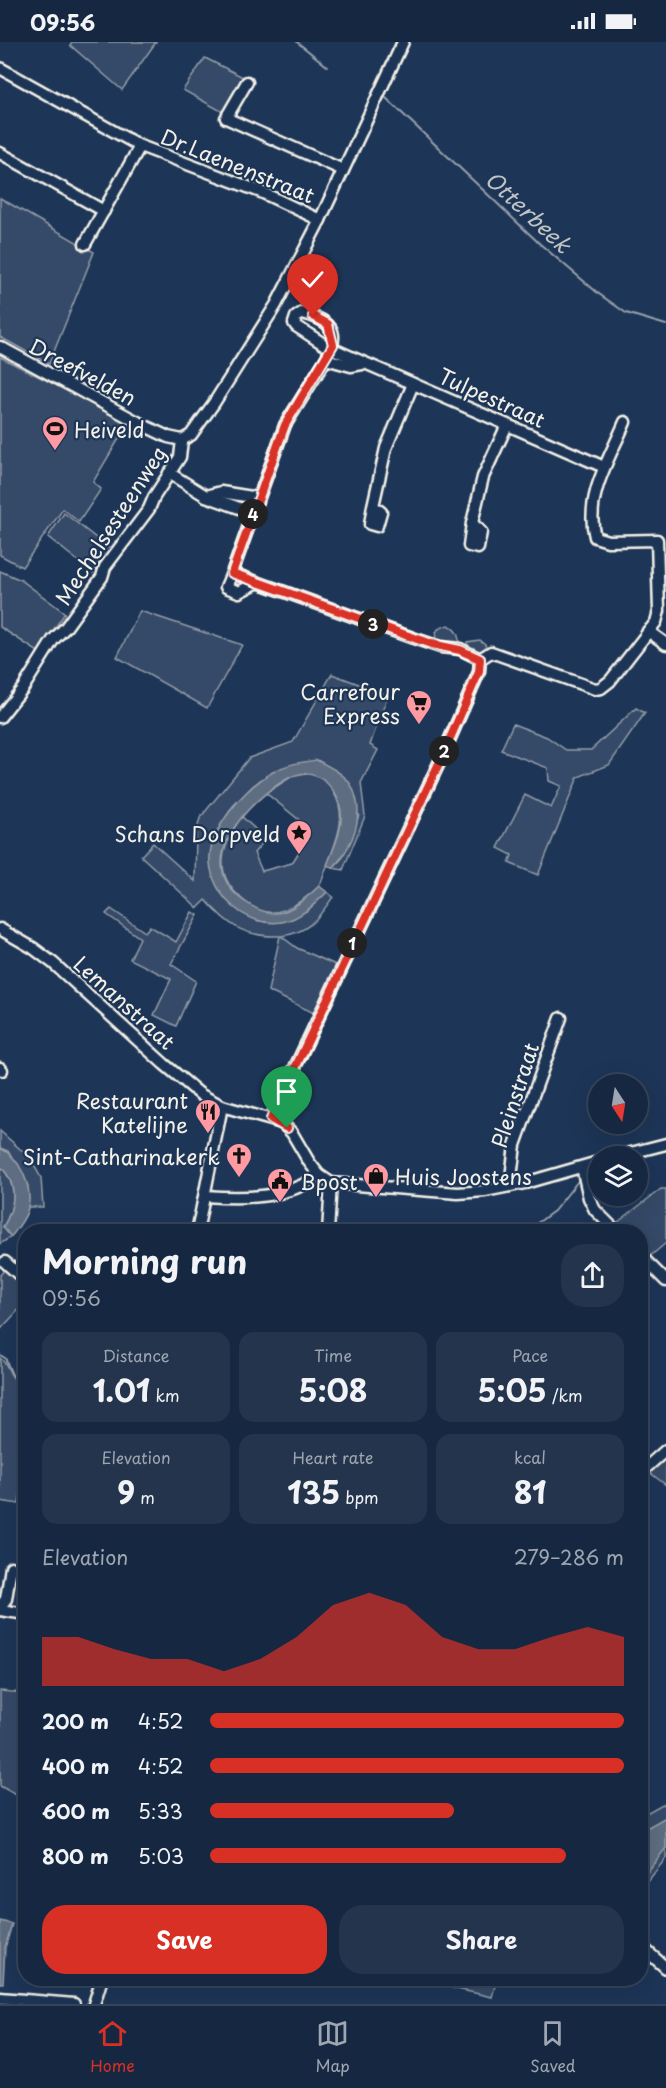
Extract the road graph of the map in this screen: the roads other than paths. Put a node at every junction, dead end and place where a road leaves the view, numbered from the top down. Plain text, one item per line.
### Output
1 (403, 42) edge
2 (0, 68) edge
3 (247, 82) dead end
4 (140, 146) junction
5 (0, 153) edge
6 (343, 170) junction
7 (104, 211) junction
8 (320, 220) junction
9 (85, 244) dead end
10 (0, 347) edge
11 (326, 359) junction
12 (362, 364) junction
13 (413, 384) junction
14 (625, 422) dead end
15 (507, 424) junction
16 (182, 440) junction
17 (604, 467) junction
18 (169, 473) junction
19 (206, 496) junction
20 (258, 498) junction
21 (373, 506) dead end
22 (253, 513) junction
23 (472, 523) dead end
24 (662, 538) edge
25 (232, 573) junction
26 (256, 583) junction
27 (648, 631) junction
28 (666, 644) edge
29 (480, 659) junction
30 (2, 710) edge
31 (0, 929) edge
32 (561, 1018) dead end
33 (222, 1106) junction
34 (271, 1119) junction
35 (666, 1144) edge
36 (648, 1149) edge
37 (588, 1165) edge
38 (582, 1167) junction
39 (319, 1175) junction
40 (331, 1183) junction
41 (510, 1186) junction
42 (205, 1196) junction
43 (199, 1224) edge
44 (328, 1224) edge
45 (609, 1224) edge
46 (5, 1262) dead end
47 (648, 1263) edge
48 (18, 1274) edge
49 (666, 1281) edge
50 (666, 1450) edge
51 (648, 1466) edge
52 (11, 1567) dead end
53 (0, 1609) edge
54 (18, 1612) edge
55 (648, 1952) edge
56 (666, 1968) edge
57 (100, 1986) edge
58 (0, 1998) edge
59 (74, 2004) edge
60 (94, 2004) edge

1 - 6 street, Mechelsesteenweg
2 - 4 street, Dr.Laenenstraat
3 - 6 street
4 - 7 street, Dr.Laenenstraat
4 - 8 street, Dr.Laenenstraat
5 - 7 street
6 - 8 street, Mechelsesteenweg
7 - 9 street, Dr.Laenenstraat
8 - 16 street, Mechelsesteenweg
10 - 16 street, Dreefvelden
11 - 12 street, Tulpestraat
11 - 12 street, Tulpestraat
11 - 20 street, Tulpestraat
12 - 13 street, Tulpestraat
13 - 15 street, Tulpestraat
13 - 21 street
14 - 17 street
15 - 17 street, Tulpestraat
15 - 23 street
16 - 18 street, Mechelsesteenweg
17 - 24 street
18 - 19 street
18 - 30 street, Mechelsesteenweg
19 - 20 street
19 - 22 street
20 - 22 street, Tulpestraat
22 - 25 street, Tulpestraat
24 - 27 street
25 - 26 street
25 - 26 street
26 - 29 street
27 - 28 street
27 - 29 street
29 - 34 street
31 - 33 street, Lemanstraat
32 - 41 street, Pleinstraat
33 - 34 street, Lemanstraat
33 - 42 street
34 - 39 street
35 - 36 street
37 - 38 street
38 - 41 street
38 - 45 street
39 - 40 street
39 - 42 street
40 - 41 street
40 - 44 street
42 - 43 street
46 - 48 street
47 - 49 street
50 - 51 street
52 - 53 street
53 - 54 street
55 - 56 street
57 - 60 street
58 - 59 street

